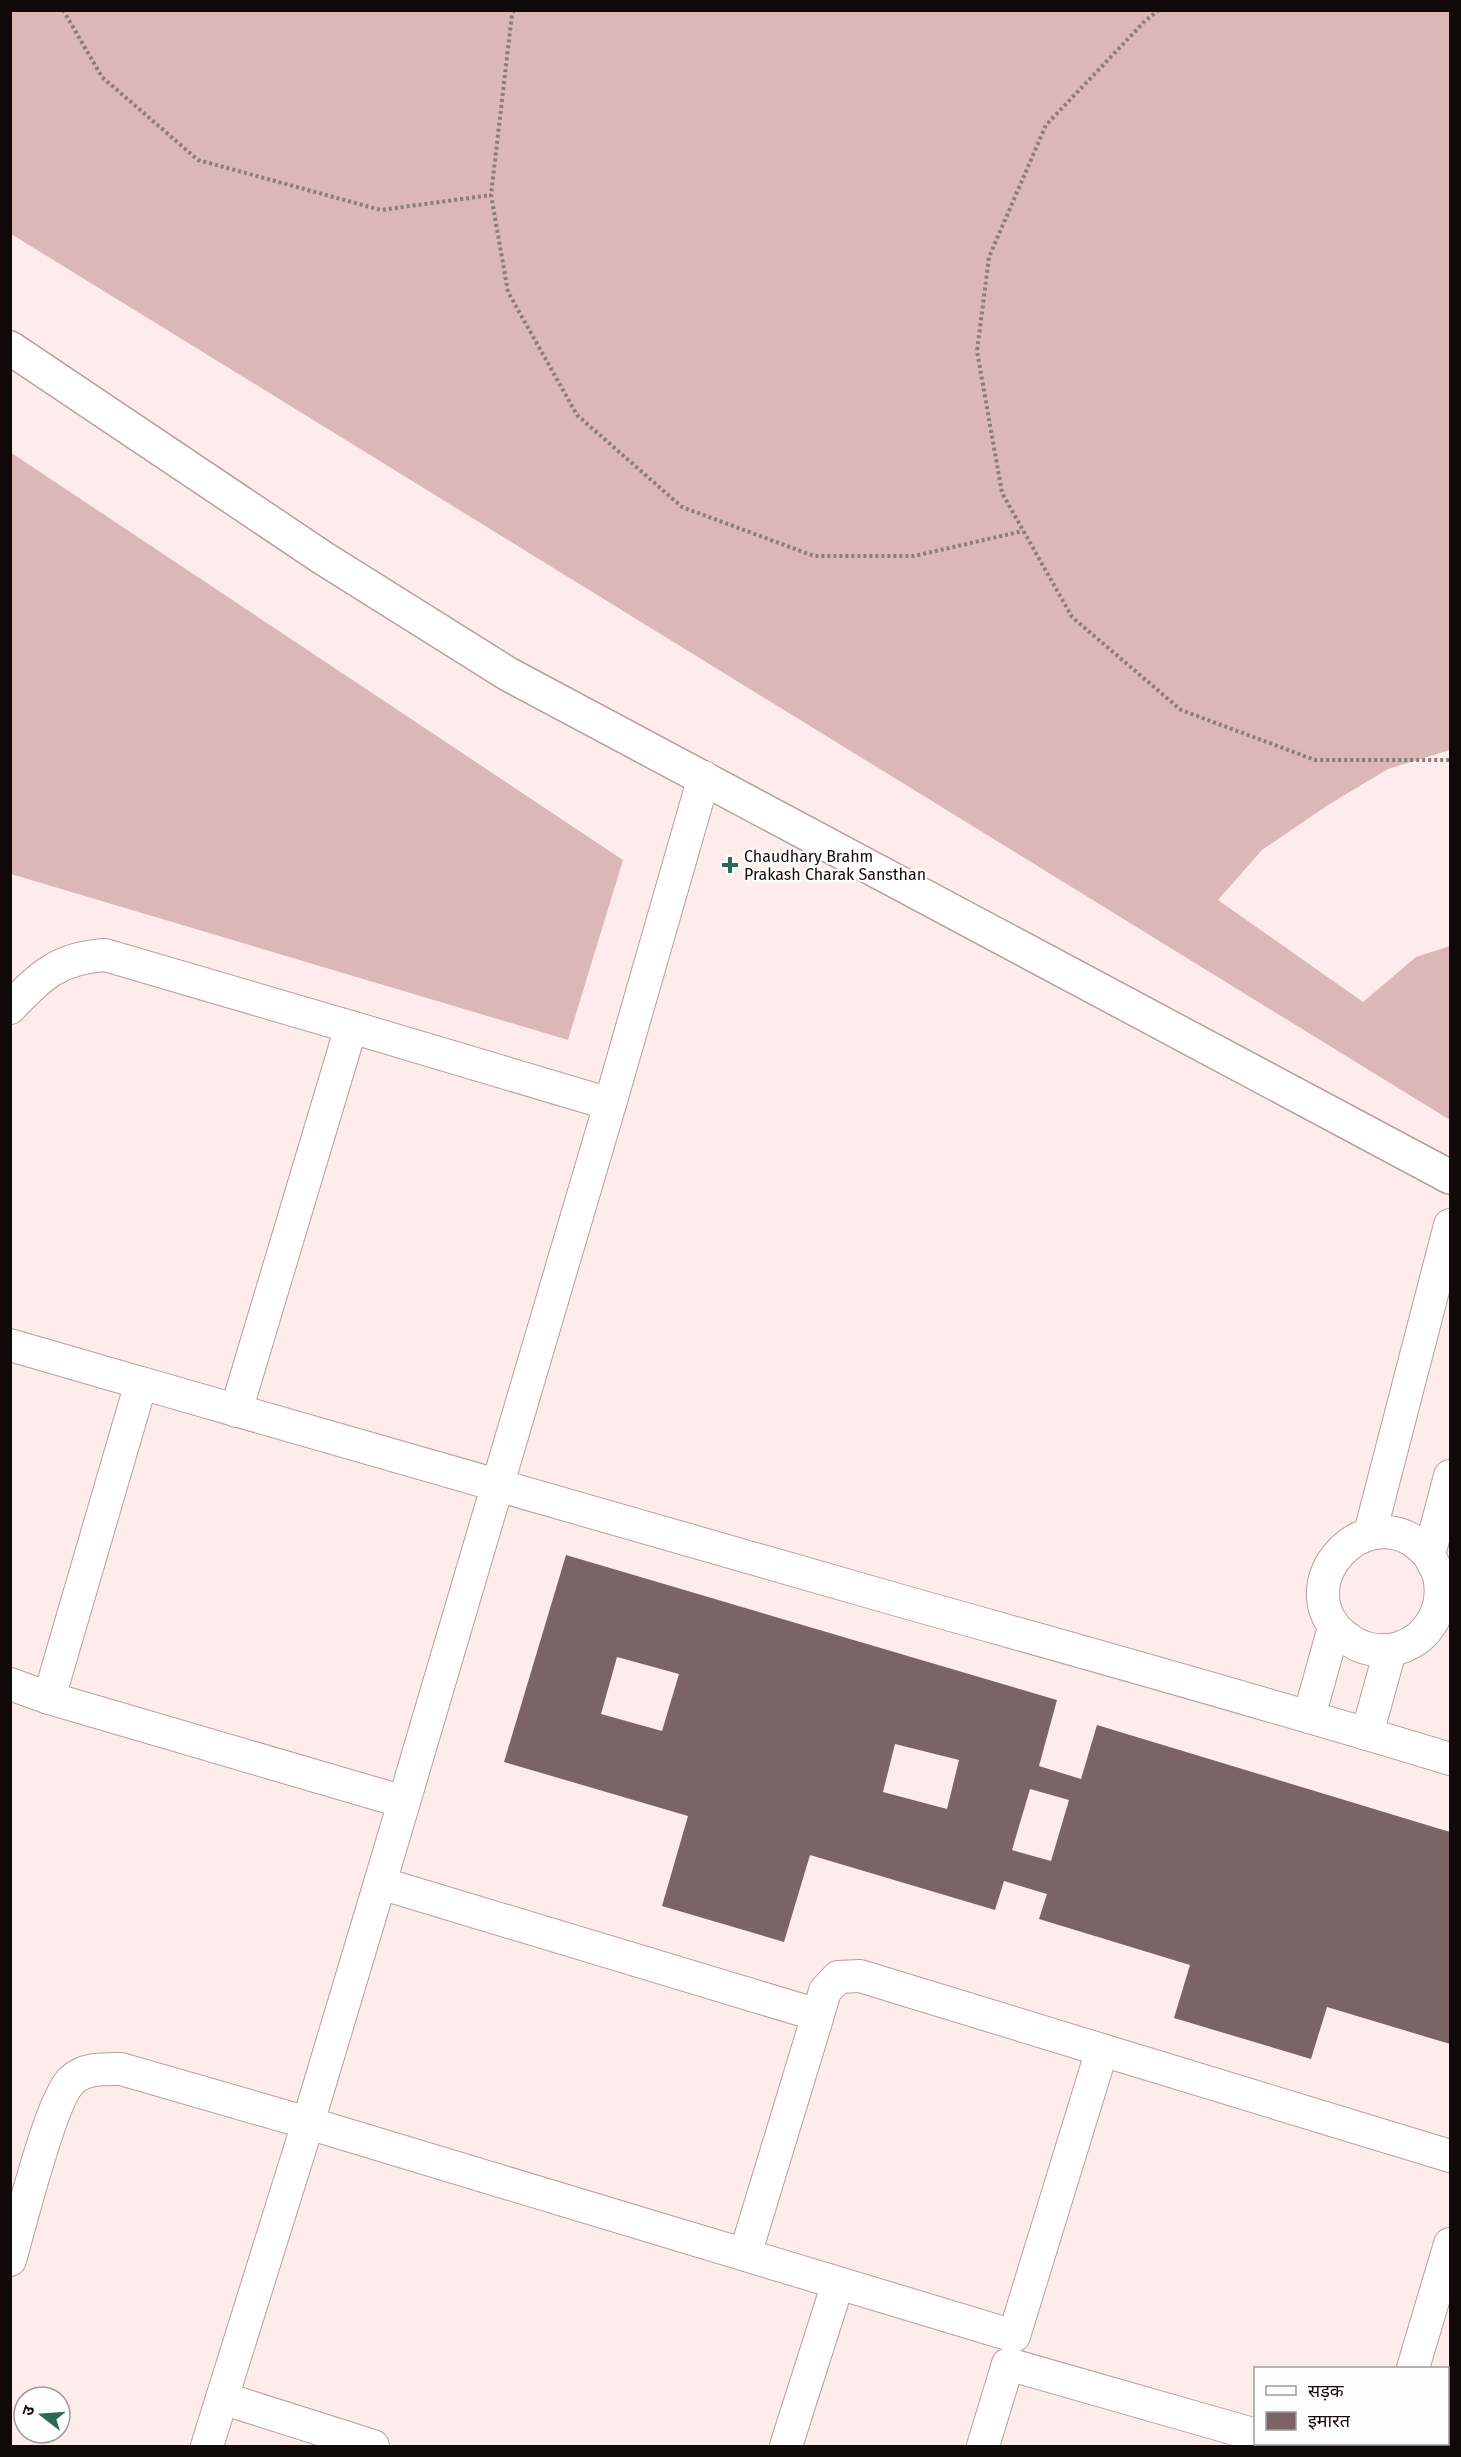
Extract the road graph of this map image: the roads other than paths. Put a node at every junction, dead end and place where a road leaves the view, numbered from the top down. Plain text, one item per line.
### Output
1 (10, 348) edge
2 (704, 777) junction
3 (10, 1008) edge
4 (351, 1027) junction
5 (610, 1104) junction
6 (1450, 1177) edge
7 (1450, 1225) edge
8 (10, 1345) edge
9 (141, 1383) junction
10 (236, 1411) junction
11 (1450, 1476) edge
12 (497, 1487) junction
13 (1446, 1513) edge
14 (1370, 1533) junction
15 (1429, 1555) junction
16 (1334, 1627) junction
17 (1390, 1651) junction
18 (10, 1684) edge
19 (49, 1698) junction
20 (1309, 1717) junction
21 (1367, 1734) junction
22 (1450, 1759) edge
23 (404, 1802) junction
24 (380, 1882) junction
25 (818, 2014) junction
26 (1102, 2050) junction
27 (308, 2123) junction
28 (1450, 2156) edge
29 (1450, 2244) edge
30 (745, 2255) junction
31 (10, 2260) edge
32 (838, 2283) junction
33 (1011, 2350) junction
34 (1413, 2367) edge
35 (222, 2398) junction
36 (1254, 2434) edge
37 (207, 2446) edge
38 (373, 2446) edge
39 (786, 2446) edge
40 (983, 2446) edge

1 - 2 street
2 - 5 street
2 - 6 street
3 - 4 street
4 - 5 street
4 - 10 street
5 - 12 street
7 - 14 street
8 - 9 street
9 - 10 street
9 - 19 street
10 - 12 street
11 - 13 street
12 - 20 street
12 - 23 street
13 - 15 street
14 - 15 street
14 - 16 street
15 - 17 street
16 - 17 street
16 - 20 street
17 - 21 street
18 - 19 street
19 - 23 street
20 - 21 street
21 - 22 street
23 - 24 street
24 - 25 street
24 - 27 street
25 - 26 street
25 - 30 street
26 - 28 street
26 - 33 street
27 - 30 street
27 - 31 street
27 - 35 street
29 - 34 street
30 - 32 street
32 - 33 street
32 - 39 street
33 - 36 street
33 - 40 street
35 - 37 street
35 - 38 street

